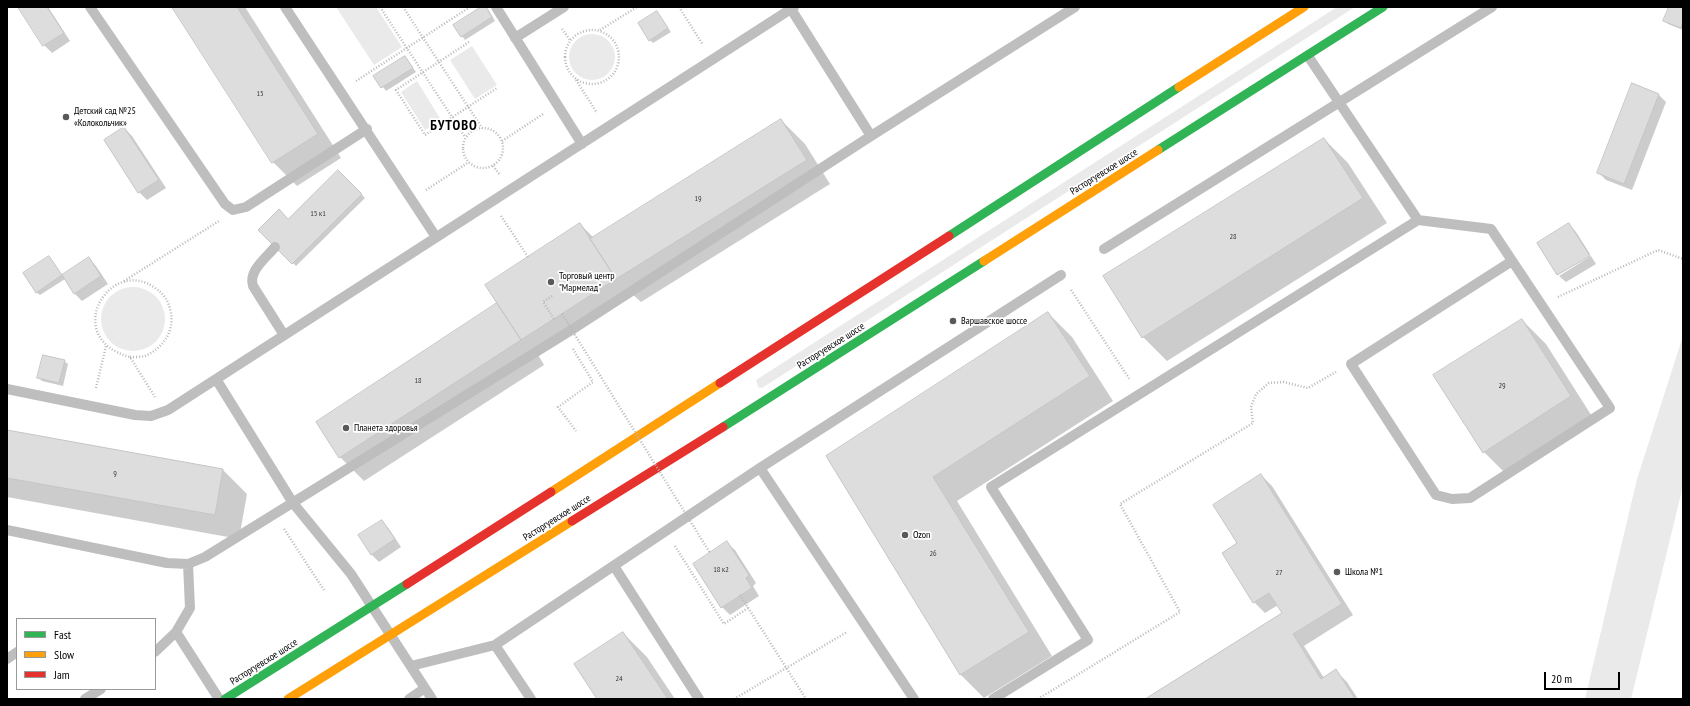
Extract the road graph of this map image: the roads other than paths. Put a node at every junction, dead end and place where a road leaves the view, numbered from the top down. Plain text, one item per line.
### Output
1 (90, 7) edge
2 (285, 7) edge
3 (496, 7) edge
4 (564, 7) edge
5 (1075, 7) edge
6 (1304, 7) edge
7 (1383, 7) edge
8 (1492, 7) edge
9 (793, 8) edge
10 (515, 38) junction
11 (1308, 56) junction
12 (1339, 103) junction
13 (367, 130) junction
14 (871, 136) junction
15 (582, 144) junction
16 (1418, 220) junction
17 (436, 237) junction
18 (275, 247) dead end
19 (1104, 249) dead end
20 (1512, 261) junction
21 (1061, 275) road end
22 (284, 335) junction
23 (216, 379) junction
24 (7, 389) edge
25 (760, 468) junction
26 (292, 503) junction
27 (7, 530) edge
28 (188, 564) junction
29 (614, 566) junction
30 (372, 607) junction
31 (176, 632) junction
32 (390, 636) junction
33 (495, 645) junction
34 (156, 651) edge
35 (16, 653) edge
36 (7, 658) edge
37 (411, 666) junction
38 (425, 688) junction
39 (99, 690) edge
40 (85, 699) edge
41 (219, 699) edge
42 (225, 699) edge
43 (288, 699) edge
44 (409, 699) edge
45 (432, 699) edge
46 (531, 699) edge
47 (699, 699) edge
48 (914, 699) edge
49 (993, 699) edge

1 - 13 lane
2 - 13 lane
3 - 10 lane
4 - 10 lane
5 - 14 lane
6 - 30 main road, Расторгуевское шоссе
7 - 11 main road, Расторгуевское шоссе
8 - 12 lane
9 - 14 lane
9 - 15 lane
10 - 15 lane
11 - 12 lane
11 - 32 main road, Расторгуевское шоссе
12 - 16 lane
12 - 19 lane
13 - 17 lane
14 - 26 lane
15 - 17 lane
16 - 20 lane
16 - 49 lane
17 - 22 lane
18 - 22 lane
20 - 20 lane
21 - 25 lane
22 - 23 lane
23 - 24 lane
23 - 26 lane
25 - 29 lane
25 - 48 lane
26 - 28 lane
26 - 30 lane
27 - 28 lane
28 - 31 lane
29 - 33 lane
29 - 47 lane
30 - 32 lane
30 - 42 main road, Расторгуевское шоссе
31 - 34 lane
31 - 41 lane
32 - 37 lane
32 - 43 main road, Расторгуевское шоссе
33 - 37 lane
33 - 46 lane
35 - 36 lane
37 - 38 lane
38 - 44 lane
38 - 45 lane
39 - 40 lane

